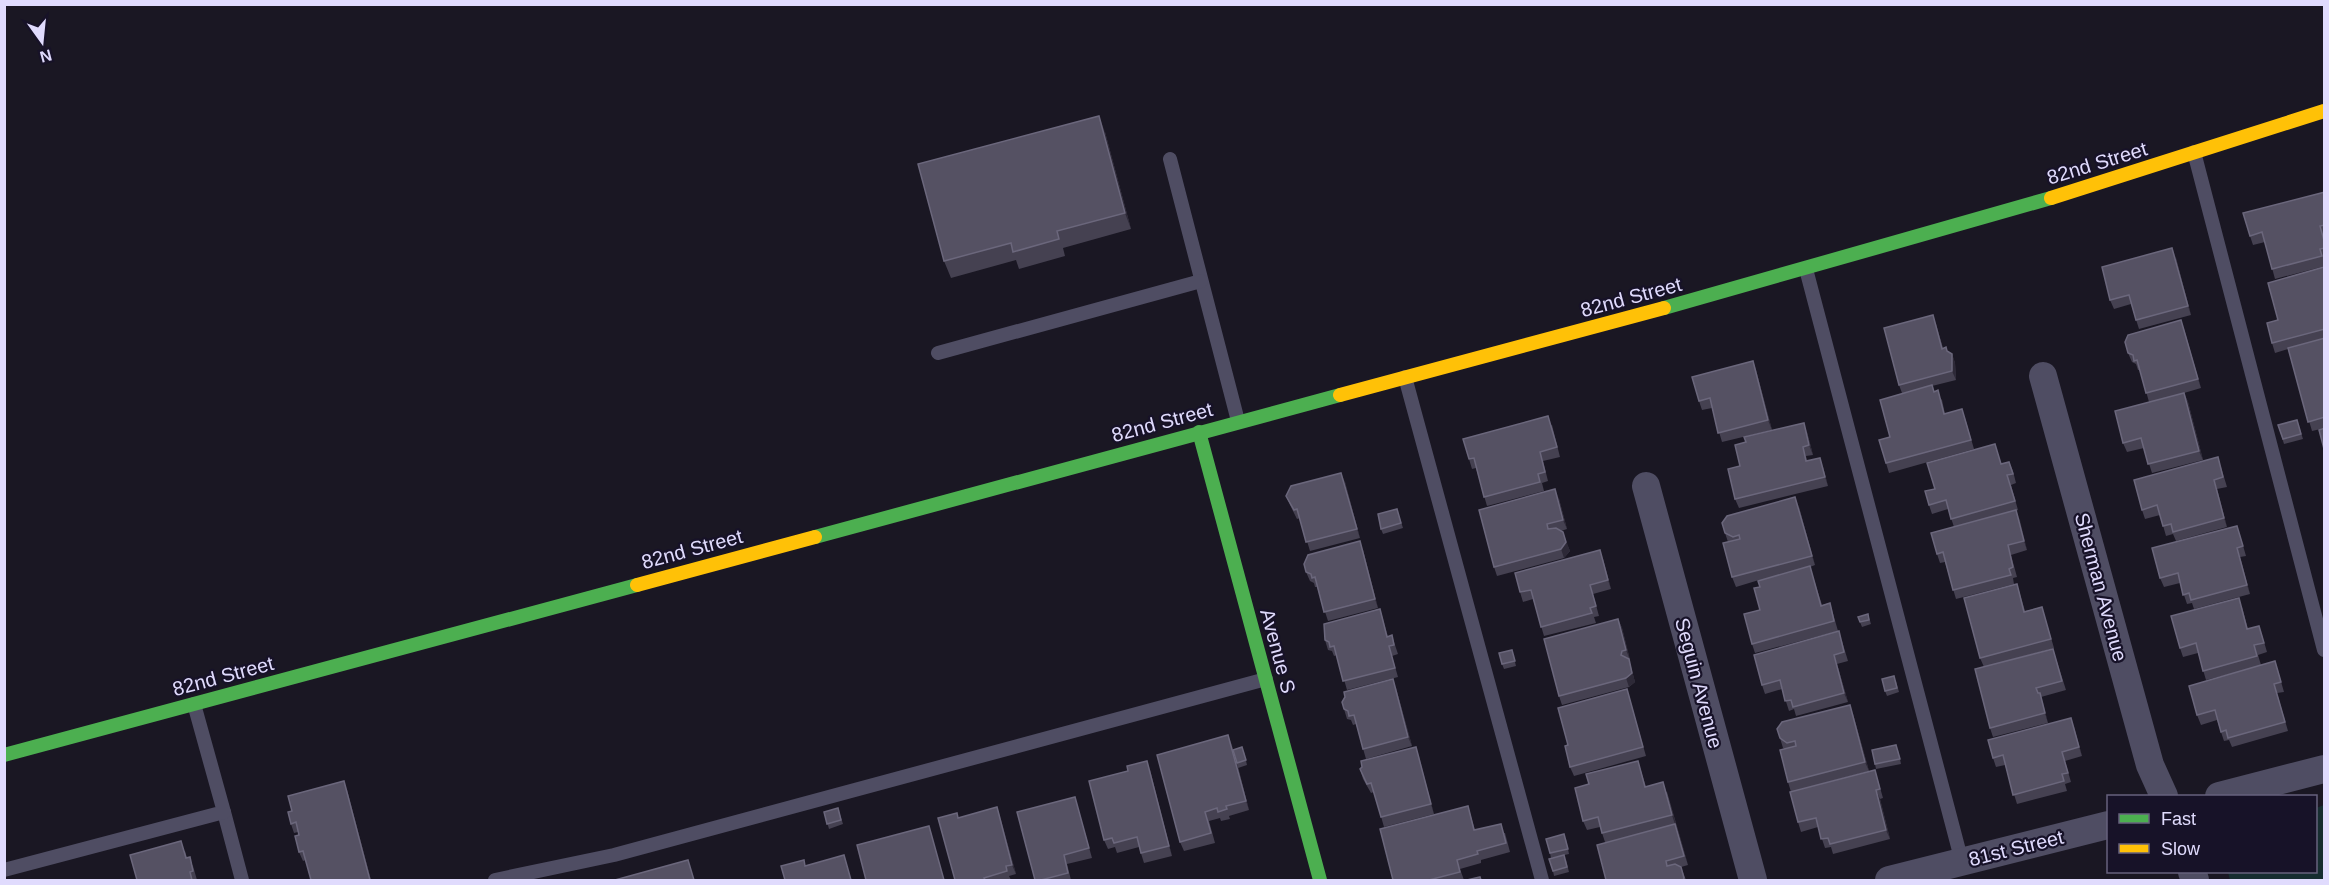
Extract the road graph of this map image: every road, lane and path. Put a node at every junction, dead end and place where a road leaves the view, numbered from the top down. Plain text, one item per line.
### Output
1 (2325, 111) edge
2 (2194, 152) junction
3 (1170, 159) dead end
4 (1806, 269) junction
5 (1201, 281) junction
6 (938, 353) dead end
7 (2043, 376) dead end
8 (1405, 377) junction
9 (1238, 422) junction
10 (1199, 432) junction
11 (1646, 486) dead end
12 (2325, 650) edge
13 (1266, 679) junction
14 (194, 704) junction
15 (4, 755) edge
16 (2325, 769) edge
17 (2163, 795) edge
18 (2223, 795) edge
19 (224, 812) junction
20 (2107, 826) edge
21 (1962, 862) junction
22 (4, 870) edge
23 (243, 880) edge
24 (495, 880) edge
25 (1317, 880) edge
26 (1542, 880) edge
27 (1753, 880) edge
28 (1889, 880) edge

1 - 2 main road, 82nd Street
2 - 4 main road, 82nd Street
2 - 12 lane
3 - 5 lane
4 - 8 main road, 82nd Street
4 - 21 lane
5 - 6 lane
5 - 9 lane
7 - 17 street, Sherman Avenue
8 - 9 main road, 82nd Street
8 - 26 lane
9 - 10 main road, 82nd Street
10 - 13 main road, Avenue S
10 - 14 main road, 82nd Street
11 - 27 street, Seguin Avenue
13 - 24 lane
13 - 25 main road, Avenue S
14 - 15 main road, 82nd Street
14 - 19 lane
16 - 18 street
19 - 22 lane
19 - 23 lane
20 - 21 street, 81st Street
21 - 28 street, 81st Street

